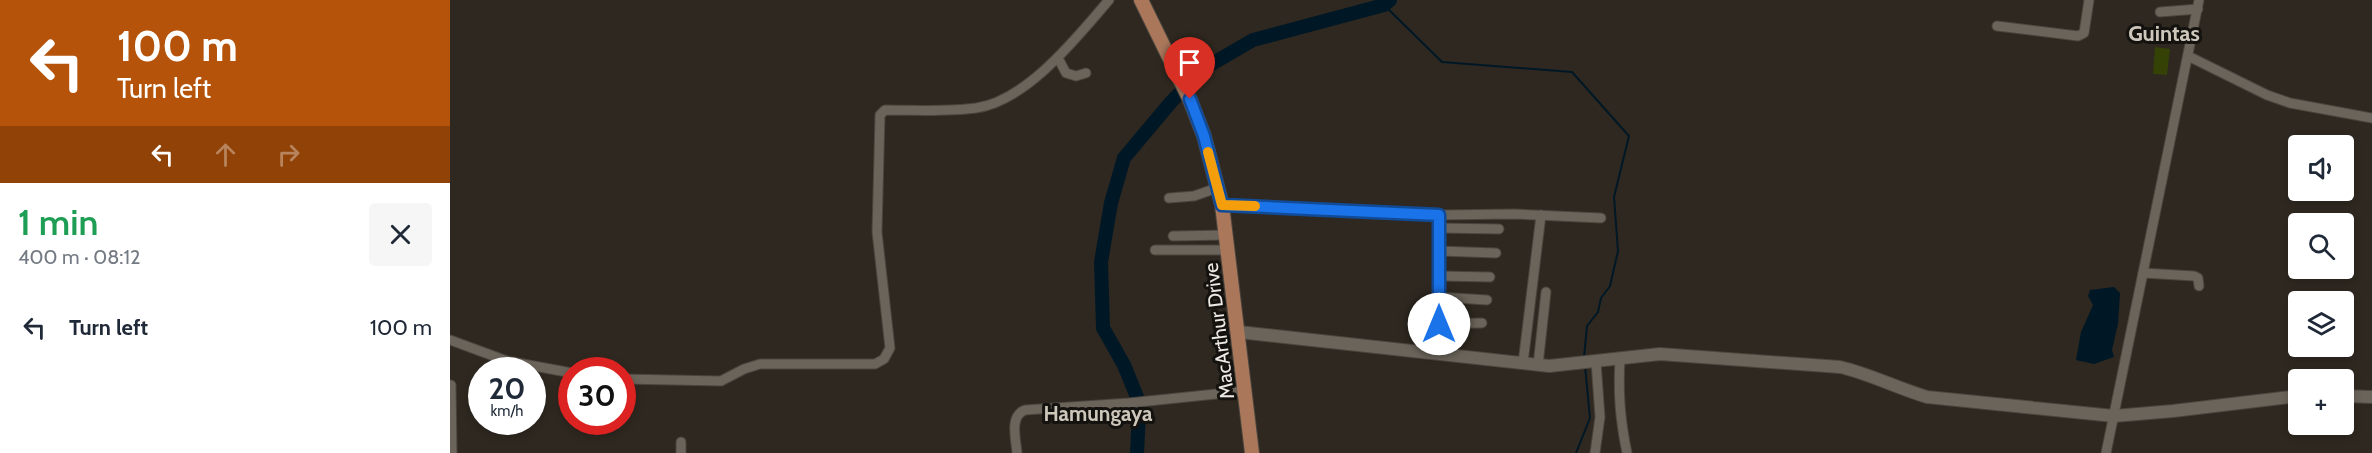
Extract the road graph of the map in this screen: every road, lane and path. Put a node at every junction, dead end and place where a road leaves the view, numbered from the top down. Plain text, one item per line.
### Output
1 (1109, 0) edge
2 (1141, 0) edge
3 (2089, 0) edge
4 (2199, 5) edge
5 (2160, 12) dead end
6 (1997, 26) dead end
7 (2188, 56) junction
8 (1058, 58) junction
9 (1086, 73) dead end
10 (2372, 118) edge
11 (1217, 188) junction
12 (1168, 198) dead end
13 (1222, 205) junction
14 (1439, 215) junction
15 (1541, 215) junction
16 (1601, 218) dead end
17 (1439, 228) junction
18 (1499, 229) dead end
19 (1227, 235) junction
20 (1173, 236) dead end
21 (1155, 250) dead end
22 (1229, 250) junction
23 (1439, 251) junction
24 (1496, 253) dead end
25 (2143, 273) junction
26 (1439, 276) junction
27 (1490, 277) dead end
28 (2199, 286) dead end
29 (1546, 292) dead end
30 (1439, 297) junction
31 (1488, 300) dead end
32 (1482, 323) dead end
33 (1439, 324) junction
34 (1239, 332) junction
35 (450, 340) edge
36 (1439, 355) junction
37 (1620, 358) junction
38 (1593, 362) junction
39 (1523, 363) junction
40 (1538, 365) junction
41 (558, 370) edge
42 (636, 380) edge
43 (451, 385) edge
44 (1245, 391) junction
45 (2354, 396) edge
46 (2288, 397) edge
47 (2372, 397) edge
48 (2114, 416) junction
49 (681, 442) dead end
50 (452, 453) edge
51 (681, 453) edge
52 (1017, 453) edge
53 (1252, 453) edge
54 (1595, 453) edge
55 (1627, 453) edge
56 (2106, 453) edge

1 - 8 street
2 - 11 main road, MacArthur Drive
3 - 6 street
4 - 5 street
4 - 7 street
7 - 10 street
7 - 25 street
8 - 9 street
8 - 42 street
11 - 12 street
11 - 13 main road, MacArthur Drive
13 - 14 street
13 - 19 main road, MacArthur Drive
14 - 15 street
14 - 17 street
15 - 16 street
15 - 39 street
17 - 18 street
17 - 23 street
19 - 20 street
19 - 22 main road, MacArthur Drive
21 - 22 street
22 - 34 main road, MacArthur Drive
23 - 24 street
23 - 26 street
25 - 28 street
25 - 48 street
26 - 27 street
26 - 30 street
29 - 40 street
30 - 31 street
30 - 33 street
32 - 33 street
33 - 36 street
34 - 36 street
34 - 44 main road, MacArthur Drive
35 - 41 street
36 - 39 street
37 - 38 street
37 - 48 street
37 - 55 street
38 - 40 street
38 - 54 street
39 - 40 street
43 - 50 street
44 - 52 street
44 - 53 main road, MacArthur Drive
45 - 47 street
46 - 48 street
48 - 56 street
49 - 51 street

